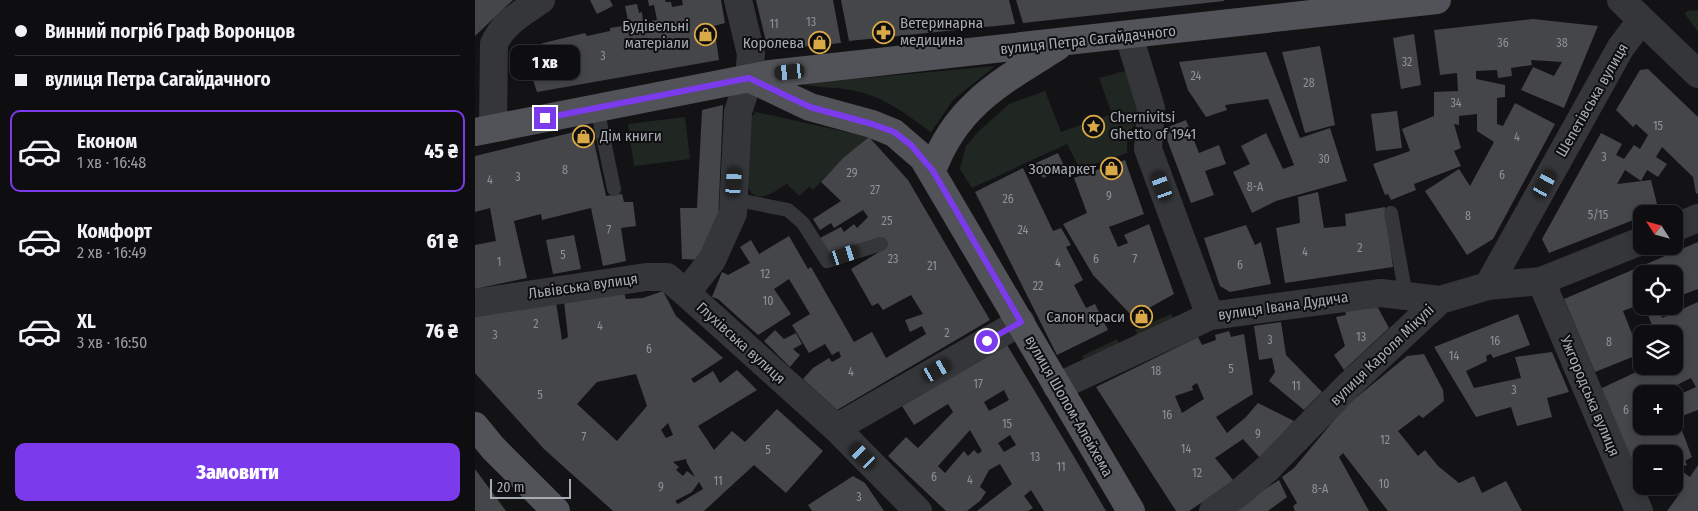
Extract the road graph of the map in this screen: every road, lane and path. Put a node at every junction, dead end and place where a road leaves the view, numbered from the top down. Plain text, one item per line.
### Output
1 (541, 0) edge
2 (739, 0) edge
3 (1437, 0) edge
4 (1621, 0) edge
5 (1641, 21) junction
6 (1129, 36) junction
7 (1064, 43) junction
8 (1698, 74) edge
9 (749, 78) junction
10 (597, 108) junction
11 (484, 130) edge
12 (933, 171) junction
13 (614, 189) dead end
14 (733, 199) junction
15 (1391, 213) dead end
16 (1698, 218) edge
17 (1683, 224) edge
18 (881, 244) dead end
19 (1633, 244) edge
20 (1541, 281) junction
21 (1488, 286) junction
22 (686, 293) junction
23 (1405, 296) junction
24 (1440, 300) junction
25 (475, 304) edge
26 (1210, 316) junction
27 (1021, 322) junction
28 (1057, 387) junction
29 (475, 426) edge
30 (836, 428) junction
31 (553, 510) edge
32 (918, 511) edge
33 (1131, 511) edge
34 (1213, 511) edge
35 (1639, 511) edge

1 - 11 street
2 - 9 street, Глухівська вулиця
3 - 6 main road, вулиця Петра Сагайдачного
4 - 5 street
5 - 8 street
5 - 21 street, Шепетівська вулиця
6 - 7 main road, вулиця Петра Сагайдачного
6 - 26 street, вулиця Івана Дудича
7 - 9 main road, вулиця Петра Сагайдачного
7 - 12 main road
9 - 10 main road, вулиця Петра Сагайдачного
9 - 12 main road, вулиця Шолом-Алейхема
9 - 14 street, Глухівська вулиця
10 - 11 main road, вулиця Петра Сагайдачного
10 - 13 lane
12 - 27 main road, вулиця Шолом-Алейхема
14 - 18 lane
14 - 22 street, Глухівська вулиця
15 - 23 lane
16 - 17 street
19 - 20 street, вулиця Кароля Мікулі
20 - 21 street, вулиця Кароля Мікулі
20 - 35 street, Ужгородська вулиця
21 - 24 street, вулиця Кароля Мікулі
22 - 25 street, Львівська вулиця
22 - 30 street, Глухівська вулиця
23 - 24 street, вулиця Івана Дудича
23 - 26 street, вулиця Івана Дудича
24 - 34 street, вулиця Кароля Мікулі
26 - 28 street
27 - 28 main road, вулиця Шолом-Алейхема
27 - 30 street
28 - 33 main road, вулиця Шолом-Алейхема
29 - 31 main road
30 - 32 street, Глухівська вулиця

